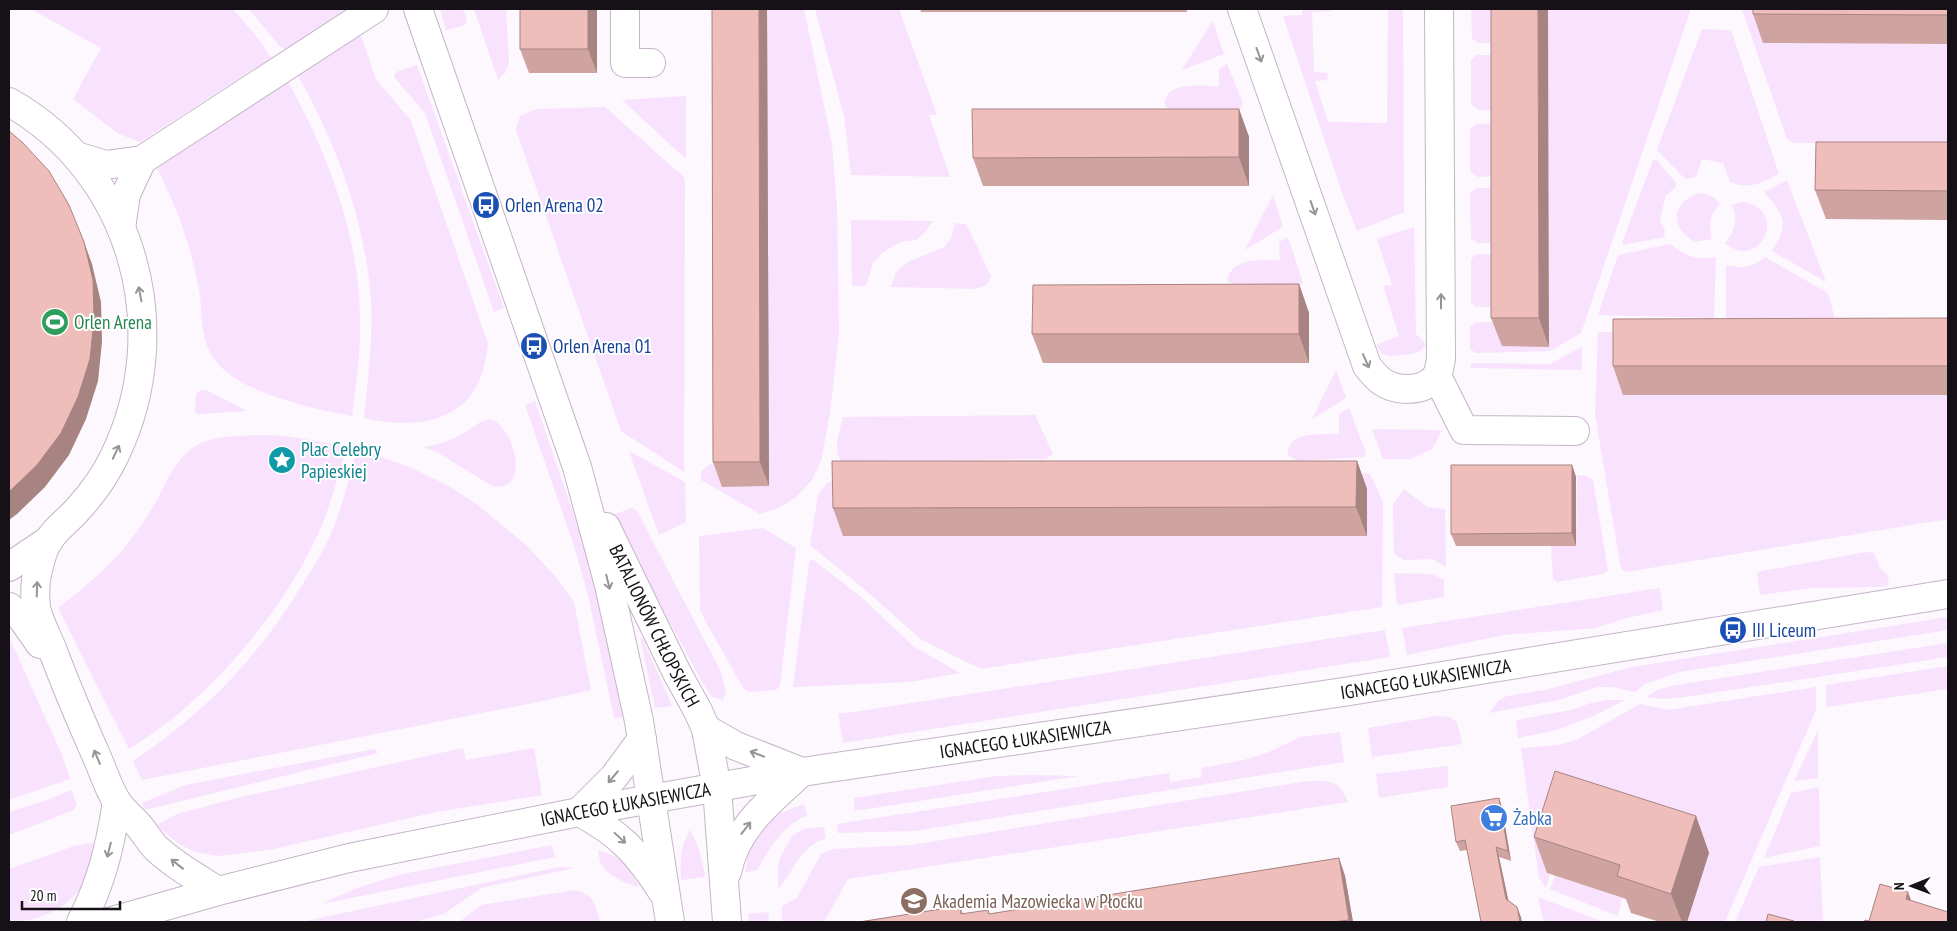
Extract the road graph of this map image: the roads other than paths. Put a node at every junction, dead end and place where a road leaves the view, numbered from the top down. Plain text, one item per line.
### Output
1 (374, 9) edge
2 (418, 9) edge
3 (625, 9) edge
4 (1242, 9) edge
5 (1439, 9) edge
6 (651, 63) dead end
7 (9, 102) edge
8 (76, 156) junction
9 (142, 160) junction
10 (121, 228) junction
11 (1437, 376) junction
12 (1575, 431) dead end
13 (577, 467) junction
14 (49, 540) junction
15 (9, 567) edge
16 (1948, 594) edge
17 (9, 607) edge
18 (64, 680) junction
19 (706, 730) junction
20 (642, 739) junction
21 (802, 772) junction
22 (717, 788) junction
23 (651, 800) junction
24 (117, 802) junction
25 (579, 812) junction
26 (724, 889) junction
27 (218, 891) junction
28 (664, 894) junction
29 (81, 922) edge
30 (109, 922) edge
31 (670, 922) edge
32 (727, 922) edge

1 - 9 street
2 - 13 street, BATALIONÓW CHŁOPSKICH
3 - 6 street
4 -> 11 street
11 -> 5 street
7 - 8 street
8 - 9 street
8 - 10 street
9 - 10 street
14 -> 10 street
11 - 12 street
13 - 19 street, BATALIONÓW CHŁOPSKICH
13 -> 20 street, BATALIONÓW CHŁOPSKICH
14 - 15 street
18 -> 14 street
16 - 21 street, IGNACEGO ŁUKASIEWICZA
17 - 18 street
24 -> 18 street
21 -> 19 street
19 - 22 street, BATALIONÓW CHŁOPSKICH
20 - 23 street, BATALIONÓW CHŁOPSKICH
20 -> 25 street
21 - 22 street, IGNACEGO ŁUKASIEWICZA
26 -> 21 street
22 - 23 street, IGNACEGO ŁUKASIEWICZA
22 - 26 street, BATALIONÓW CHŁOPSKICH
23 - 25 street, IGNACEGO ŁUKASIEWICZA
23 - 28 street, BATALIONÓW CHŁOPSKICH
27 -> 24 street
24 -> 29 street
25 - 27 street, IGNACEGO ŁUKASIEWICZA
25 -> 28 street
26 - 32 street
27 - 30 street, IGNACEGO ŁUKASIEWICZA
28 - 31 street, BATALIONÓW CHŁOPSKICH

